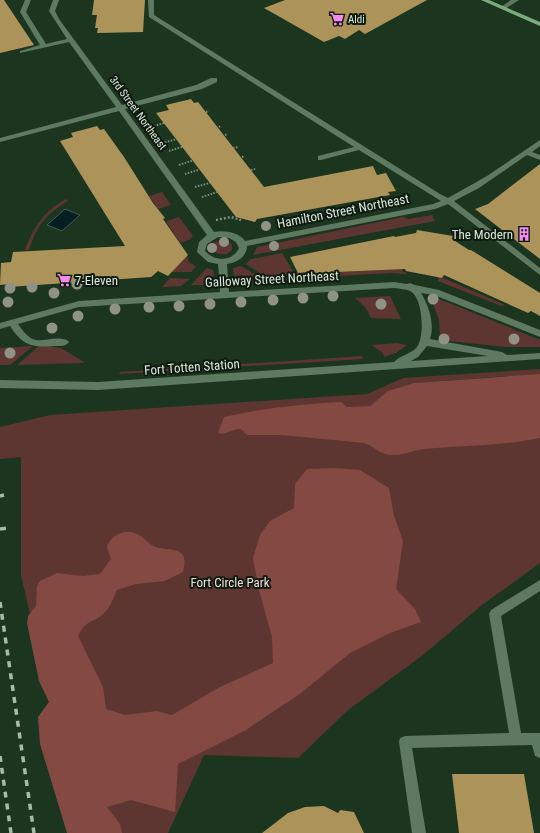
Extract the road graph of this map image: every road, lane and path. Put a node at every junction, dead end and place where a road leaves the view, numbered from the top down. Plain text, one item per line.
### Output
1 (28, 0) edge
2 (56, 0) edge
3 (151, 0) edge
4 (484, 0) edge
5 (516, 0) edge
6 (502, 8) junction
7 (540, 24) edge
8 (71, 40) junction
9 (44, 46) junction
10 (22, 52) dead end
11 (214, 80) dead end
12 (121, 108) junction
13 (164, 123) dead end
14 (221, 126) dead end
15 (151, 127) dead end
16 (216, 128) dead end
17 (228, 134) dead end
18 (225, 135) dead end
19 (177, 139) dead end
20 (0, 140) edge
21 (540, 142) edge
22 (162, 143) dead end
23 (238, 147) dead end
24 (182, 148) dead end
25 (233, 148) dead end
26 (359, 148) junction
27 (169, 151) dead end
28 (526, 152) junction
29 (245, 156) dead end
30 (242, 157) dead end
31 (321, 158) dead end
32 (540, 158) edge
33 (194, 160) dead end
34 (179, 165) dead end
35 (255, 169) dead end
36 (198, 170) dead end
37 (251, 170) dead end
38 (185, 174) dead end
39 (210, 183) dead end
40 (195, 187) dead end
41 (217, 192) dead end
42 (202, 197) dead end
43 (449, 201) junction
44 (216, 220) dead end
45 (241, 220) dead end
46 (212, 236) junction
47 (243, 244) junction
48 (222, 262) junction
49 (540, 272) edge
50 (410, 286) junction
51 (226, 294) junction
52 (12, 323) junction
53 (0, 326) edge
54 (540, 334) edge
55 (64, 342) dead end
56 (425, 342) junction
57 (540, 356) edge
58 (521, 358) junction
59 (385, 367) junction
60 (0, 384) edge
61 (540, 585) edge
62 (516, 739) junction
63 (538, 739) edge
64 (540, 752) edge
65 (419, 833) edge

1 - 9 street
2 - 8 street, 3rd Street Northeast
3 - 26 street
4 - 6 main road
5 - 6 street
6 - 7 main road
8 - 9 street
8 - 12 street, 3rd Street Northeast
9 - 10 street
11 - 12 street
12 - 20 street
12 - 46 street, 3rd Street Northeast
13 - 15 path
14 - 16 path
17 - 18 path
19 - 22 path
21 - 28 street, Hamilton Street Northeast
23 - 25 path
24 - 27 path
26 - 31 street
26 - 43 street
28 - 32 street
28 - 43 street, Hamilton Street Northeast
29 - 30 path
33 - 34 path
35 - 37 path
36 - 38 path
39 - 40 path
41 - 42 path
43 - 47 street, Hamilton Street Northeast
43 - 49 street
44 - 45 path
46 - 47 street
46 - 48 street
47 - 48 street
48 - 51 street
50 - 51 street, Galloway Street Northeast
50 - 54 street, Galloway Street Northeast
50 - 56 street
51 - 52 street, Galloway Street Northeast
52 - 53 street, Galloway Street Northeast
52 - 55 street
56 - 58 street, Fort Totten Station
56 - 59 street, Fort Totten Station
57 - 58 street, Fort Totten Station
58 - 59 street, Fort Totten Station
59 - 60 street, Fort Totten Station
61 - 62 street
62 - 63 street
62 - 65 street
63 - 64 street

